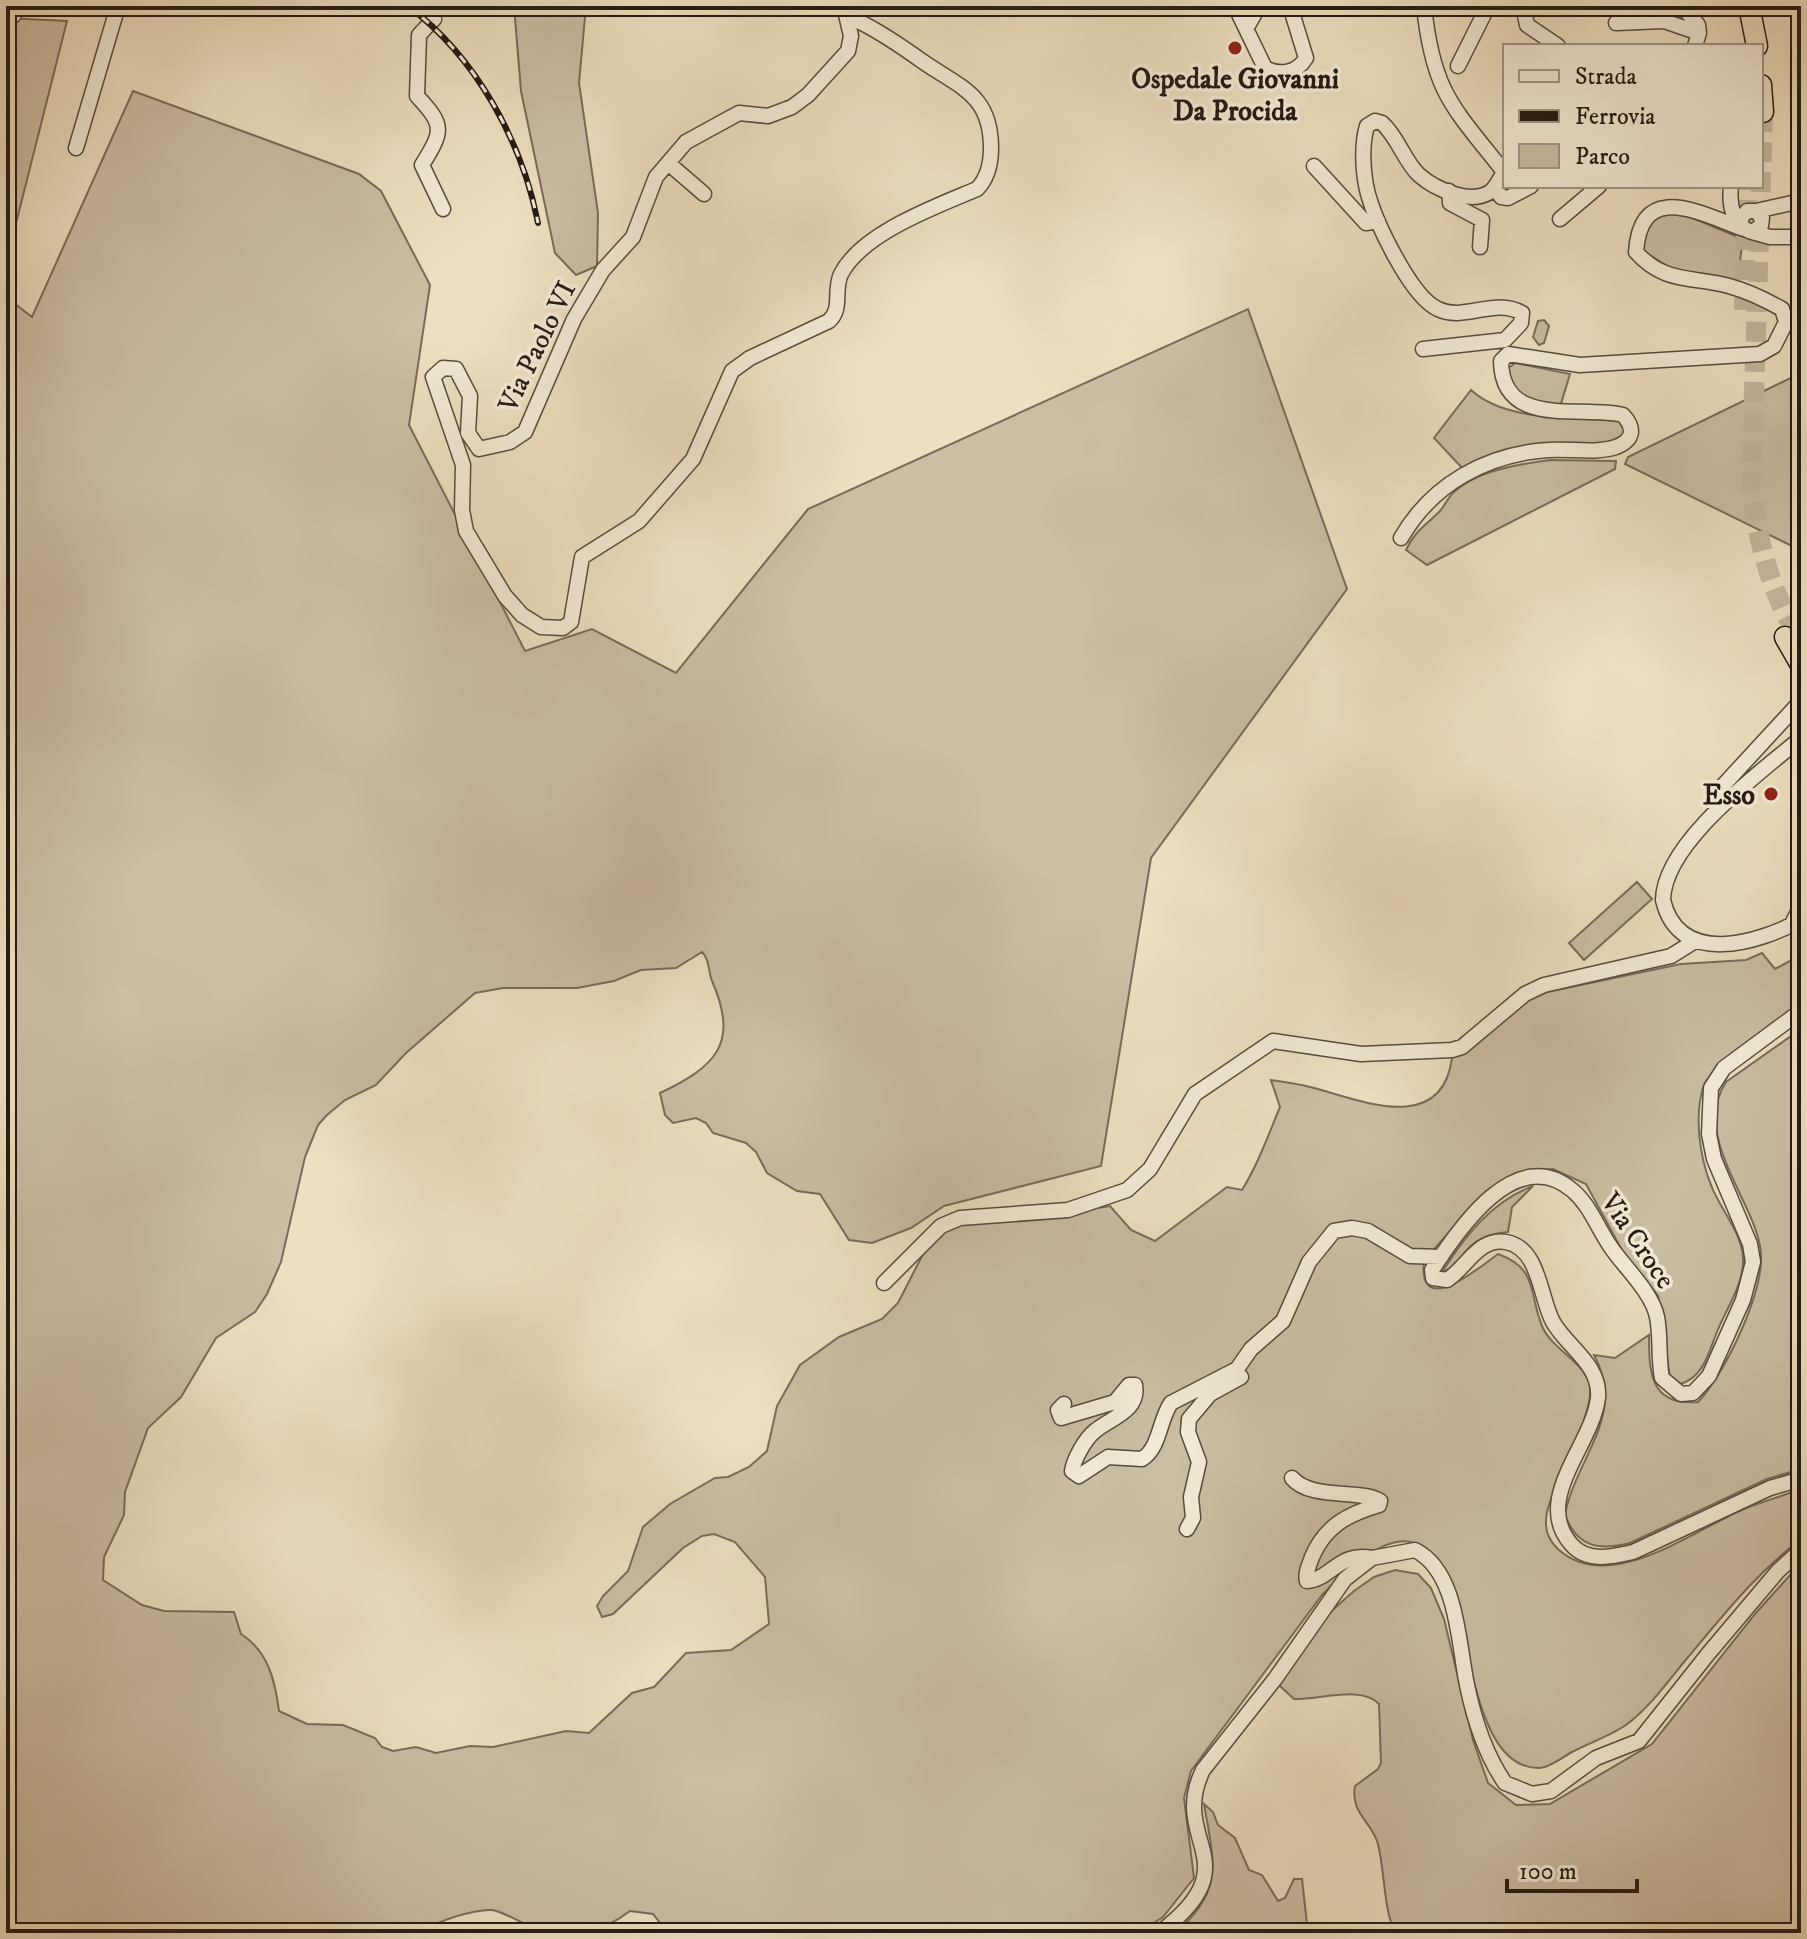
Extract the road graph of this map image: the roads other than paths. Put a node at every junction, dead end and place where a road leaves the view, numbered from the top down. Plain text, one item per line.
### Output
1 (118, 6) edge
2 (425, 6) edge
3 (846, 6) edge
4 (1235, 6) edge
5 (1252, 6) edge
6 (1290, 6) edge
7 (1424, 6) edge
8 (1488, 6) edge
9 (1523, 6) edge
10 (1682, 6) edge
11 (1737, 6) edge
12 (1749, 6) edge
13 (1616, 23) dead end
14 (1247, 27) junction
15 (1697, 40) edge
16 (1555, 44) edge
17 (1742, 44) edge
18 (1757, 44) edge
19 (1458, 66) dead end
20 (76, 148) dead end
21 (668, 163) junction
22 (1314, 166) dead end
23 (1503, 170) edge
24 (1503, 175) edge
25 (1495, 187) junction
26 (1527, 188) edge
27 (1597, 188) edge
28 (1733, 188) edge
29 (1449, 191) junction
30 (704, 194) dead end
31 (1801, 201) edge
32 (443, 209) dead end
33 (1560, 219) dead end
34 (1378, 221) junction
35 (1752, 222) junction
36 (1801, 237) edge
37 (1480, 247) dead end
38 (1787, 314) junction
39 (1801, 327) edge
40 (1423, 349) dead end
41 (1401, 538) dead end
42 (1793, 637) edge
43 (1801, 665) edge
44 (1801, 701) edge
45 (1801, 738) edge
46 (1719, 790) dead end
47 (1801, 906) edge
48 (1796, 923) edge
49 (1695, 941) junction
50 (1801, 1011) edge
51 (1441, 1257) junction
52 (884, 1283) dead end
53 (1257, 1343) junction
54 (1064, 1404) dead end
55 (1292, 1478) dead end
56 (1801, 1479) edge
57 (1187, 1529) dead end
58 (1801, 1550) edge
59 (1372, 1558) junction
60 (1159, 1933) edge

1 - 20 street
2 - 32 street
3 - 21 street, Via Paolo VI
3 - 21 street, Via Paolo VI
4 - 14 street
5 - 14 street
6 - 14 street
7 - 23 street
8 - 19 street
9 - 16 street
10 - 15 street
11 - 17 highway
12 - 18 highway
13 - 15 street
21 - 30 street
22 - 34 street
24 - 25 street
25 - 26 street
25 - 29 street
27 - 33 street
28 - 35 street
29 - 34 street
29 - 37 street
31 - 35 street
34 - 40 street
35 - 36 street
35 - 38 street
38 - 39 street
38 - 41 street
42 - 43 highway
44 - 46 street
45 - 49 street
47 - 48 street
48 - 49 street
49 - 52 street
50 - 51 street, Via Croce
51 - 53 street
51 - 56 street
53 - 54 street
53 - 57 street
55 - 59 street
58 - 59 street
59 - 60 street

